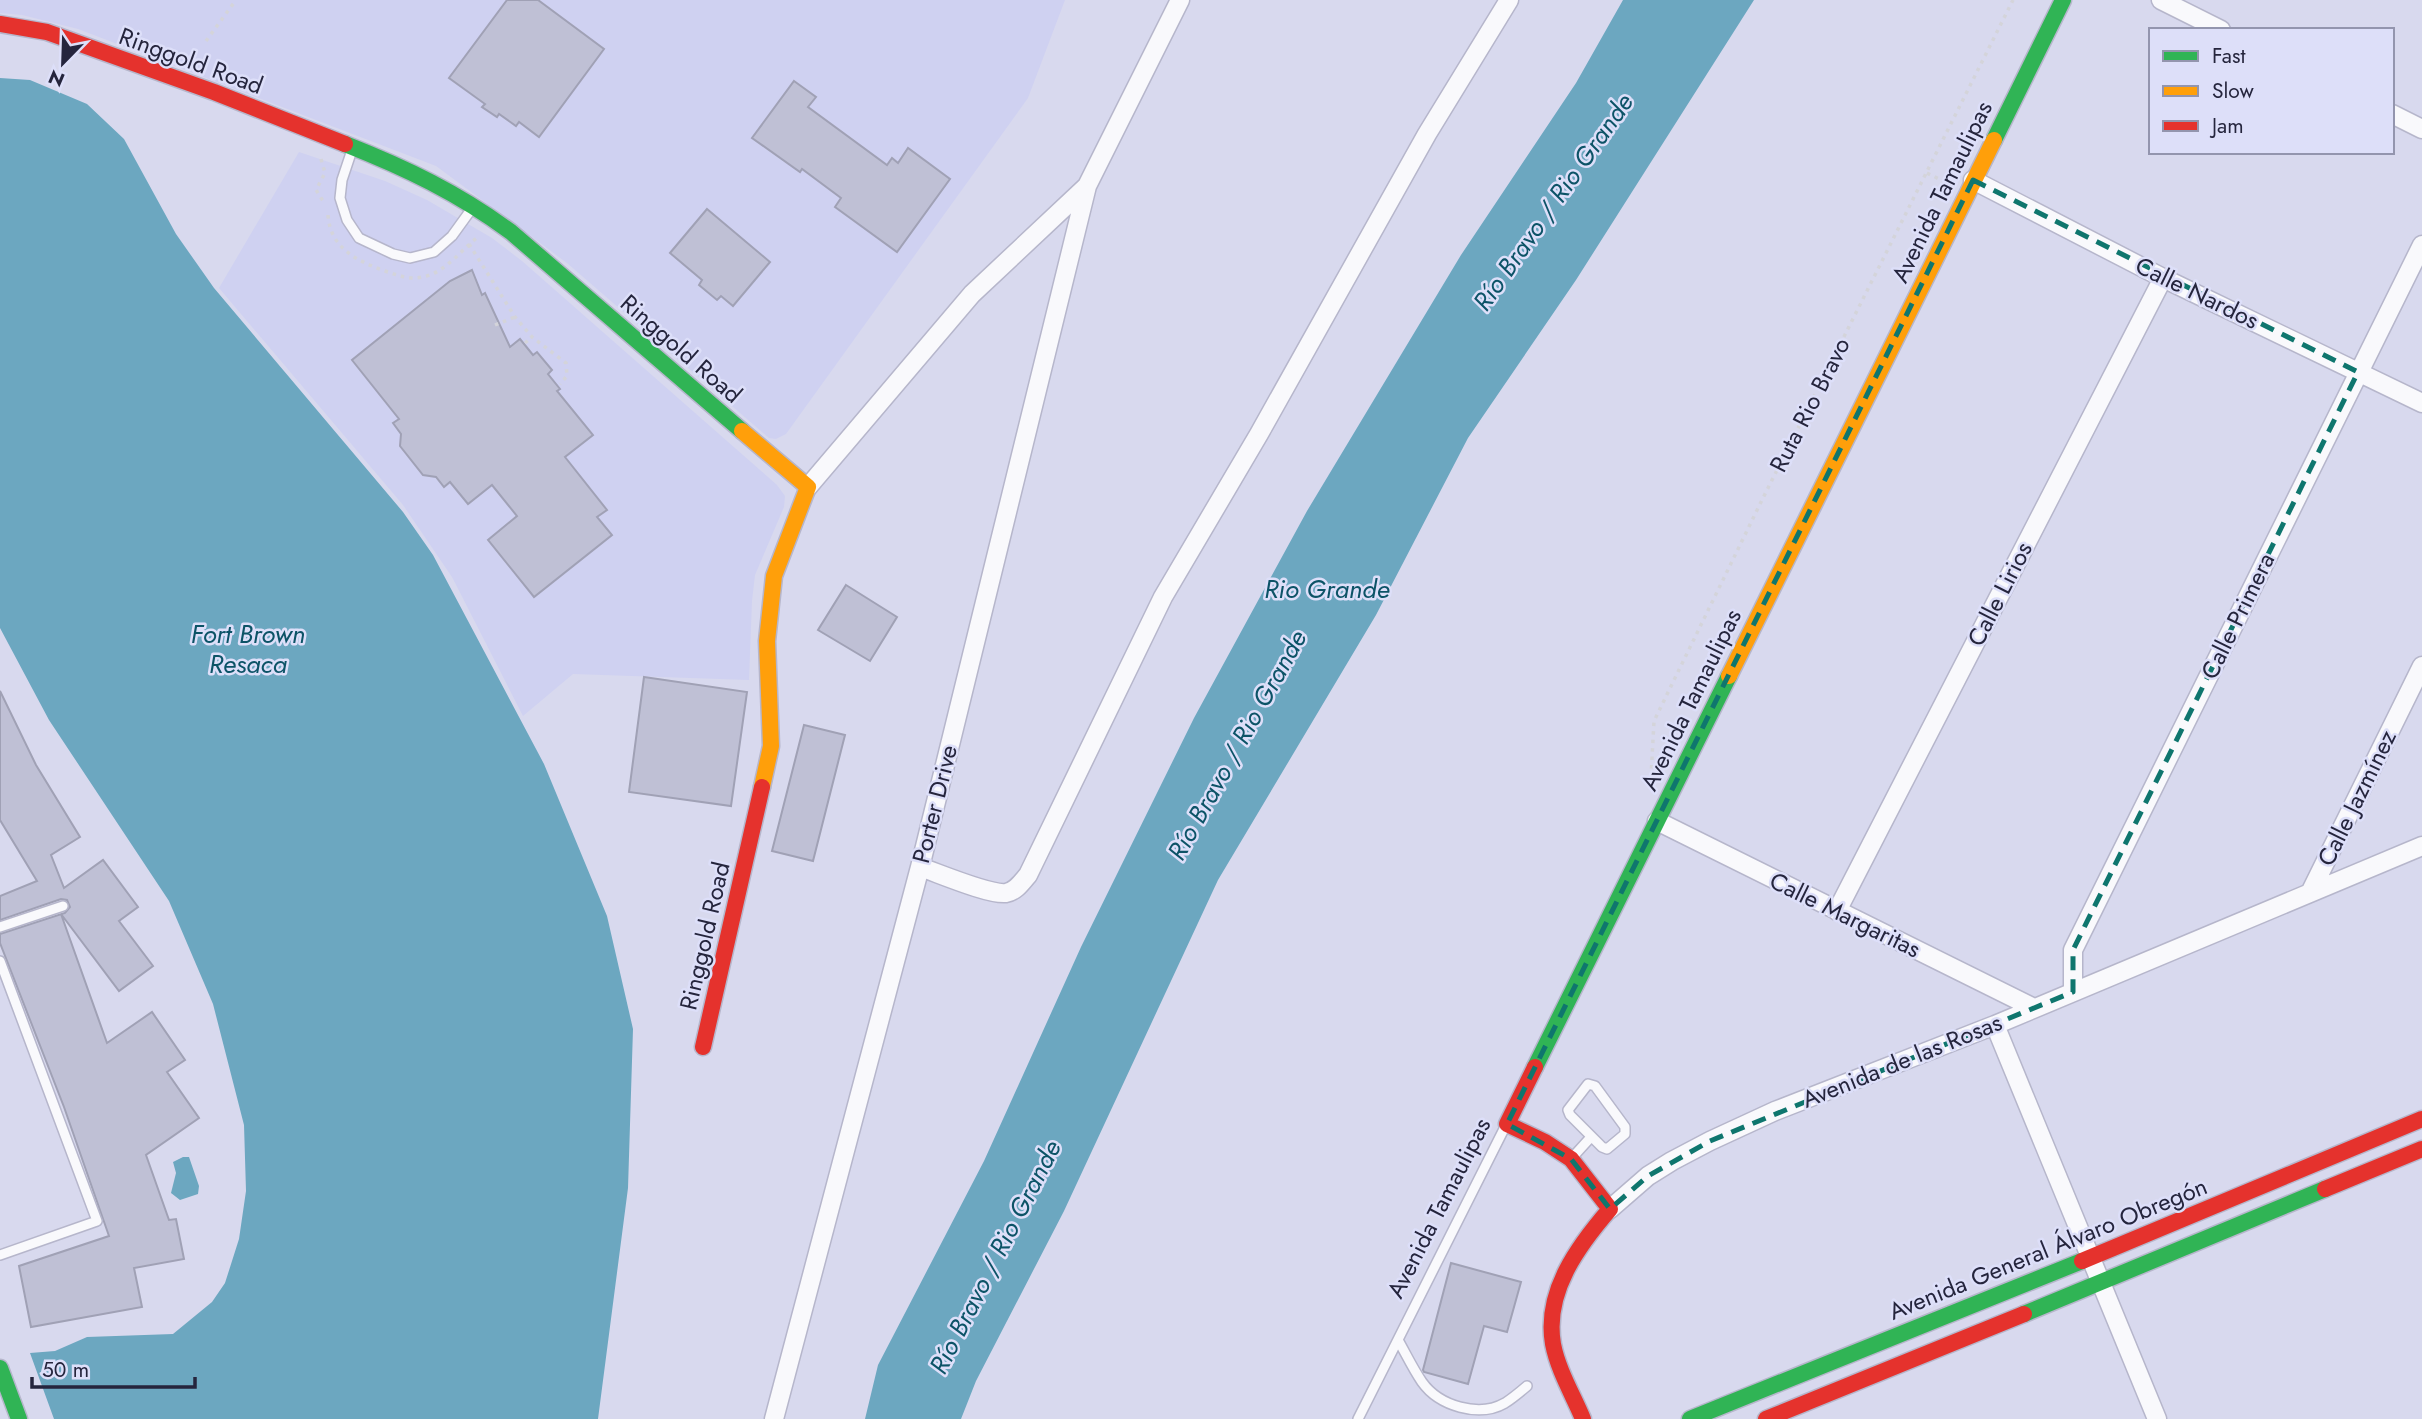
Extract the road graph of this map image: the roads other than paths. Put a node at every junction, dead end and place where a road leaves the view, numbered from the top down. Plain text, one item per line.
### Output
1 (1180, 0) edge
2 (1509, 0) edge
3 (2063, 0) edge
4 (2161, 0) edge
5 (0, 24) edge
6 (2217, 28) edge
7 (2394, 115) edge
8 (2422, 129) edge
9 (353, 146) junction
10 (1973, 180) junction
11 (1087, 186) junction
12 (474, 205) junction
13 (2422, 245) edge
14 (2163, 278) junction
15 (2358, 372) junction
16 (2422, 403) edge
17 (808, 487) junction
18 (2421, 668) edge
19 (1657, 821) junction
20 (2422, 846) edge
21 (920, 867) junction
22 (2310, 893) junction
23 (63, 906) dead end
24 (1837, 911) junction
25 (0, 927) edge
26 (0, 961) edge
27 (2073, 992) junction
28 (2034, 1008) junction
29 (1995, 1024) junction
30 (703, 1047) dead end
31 (2422, 1119) edge
32 (1507, 1124) junction
33 (1591, 1137) junction
34 (2422, 1149) edge
35 (1571, 1159) junction
36 (1610, 1209) junction
37 (0, 1255) edge
38 (2090, 1258) junction
39 (2100, 1283) junction
40 (1398, 1340) junction
41 (0, 1368) edge
42 (1527, 1386) dead end
43 (1774, 1386) junction
44 (1785, 1411) junction
45 (19, 1419) edge
46 (774, 1419) edge
47 (1358, 1419) edge
48 (1583, 1419) edge
49 (1690, 1419) edge
50 (1766, 1419) edge
51 (2157, 1419) edge

1 - 11 street
2 - 21 street
3 - 10 street, Avenida Tamaulipas
4 - 6 street
5 - 9 street, Ringgold Road
7 - 8 street
9 - 12 street, Ringgold Road
9 - 12 lane
10 - 14 street, Calle Nardos
10 - 19 street, Avenida Tamaulipas
11 - 17 street
11 - 21 street, Porter Drive
12 - 17 street, Ringgold Road
13 - 15 street, Calle Primera
14 - 15 street, Calle Nardos
14 - 24 street, Calle Lirios
15 - 16 street, Calle Nardos
15 - 27 street, Calle Primera
17 - 30 street, Ringgold Road
18 - 22 street, Calle Jazmínez
19 - 24 street, Calle Margaritas
19 - 32 street, Avenida Tamaulipas
20 - 22 street, Avenida de las Rosas
21 - 46 street, Porter Drive
22 - 27 street, Avenida de las Rosas
23 - 25 lane
24 - 28 street, Calle Margaritas
26 - 37 lane
27 - 28 street, Avenida de las Rosas
28 - 29 street, Avenida de las Rosas
29 - 36 street, Avenida de las Rosas
29 - 38 street
31 - 38 street, Avenida General Álvaro Obregón
32 - 35 street
32 - 40 lane, Avenida Tamaulipas
33 - 33 lane
33 - 35 lane
34 - 39 street, Avenida General Álvaro Obregón
35 - 36 street
36 - 48 street, Avenida de las Rosas
38 - 39 street
38 - 43 street, Avenida General Álvaro Obregón
39 - 44 street, Avenida General Álvaro Obregón
39 - 51 street
40 - 42 lane
40 - 47 lane, Avenida Tamaulipas
41 - 45 street
43 - 44 street
43 - 49 street, Avenida General Álvaro Obregón
44 - 50 street, Avenida General Álvaro Obregón

